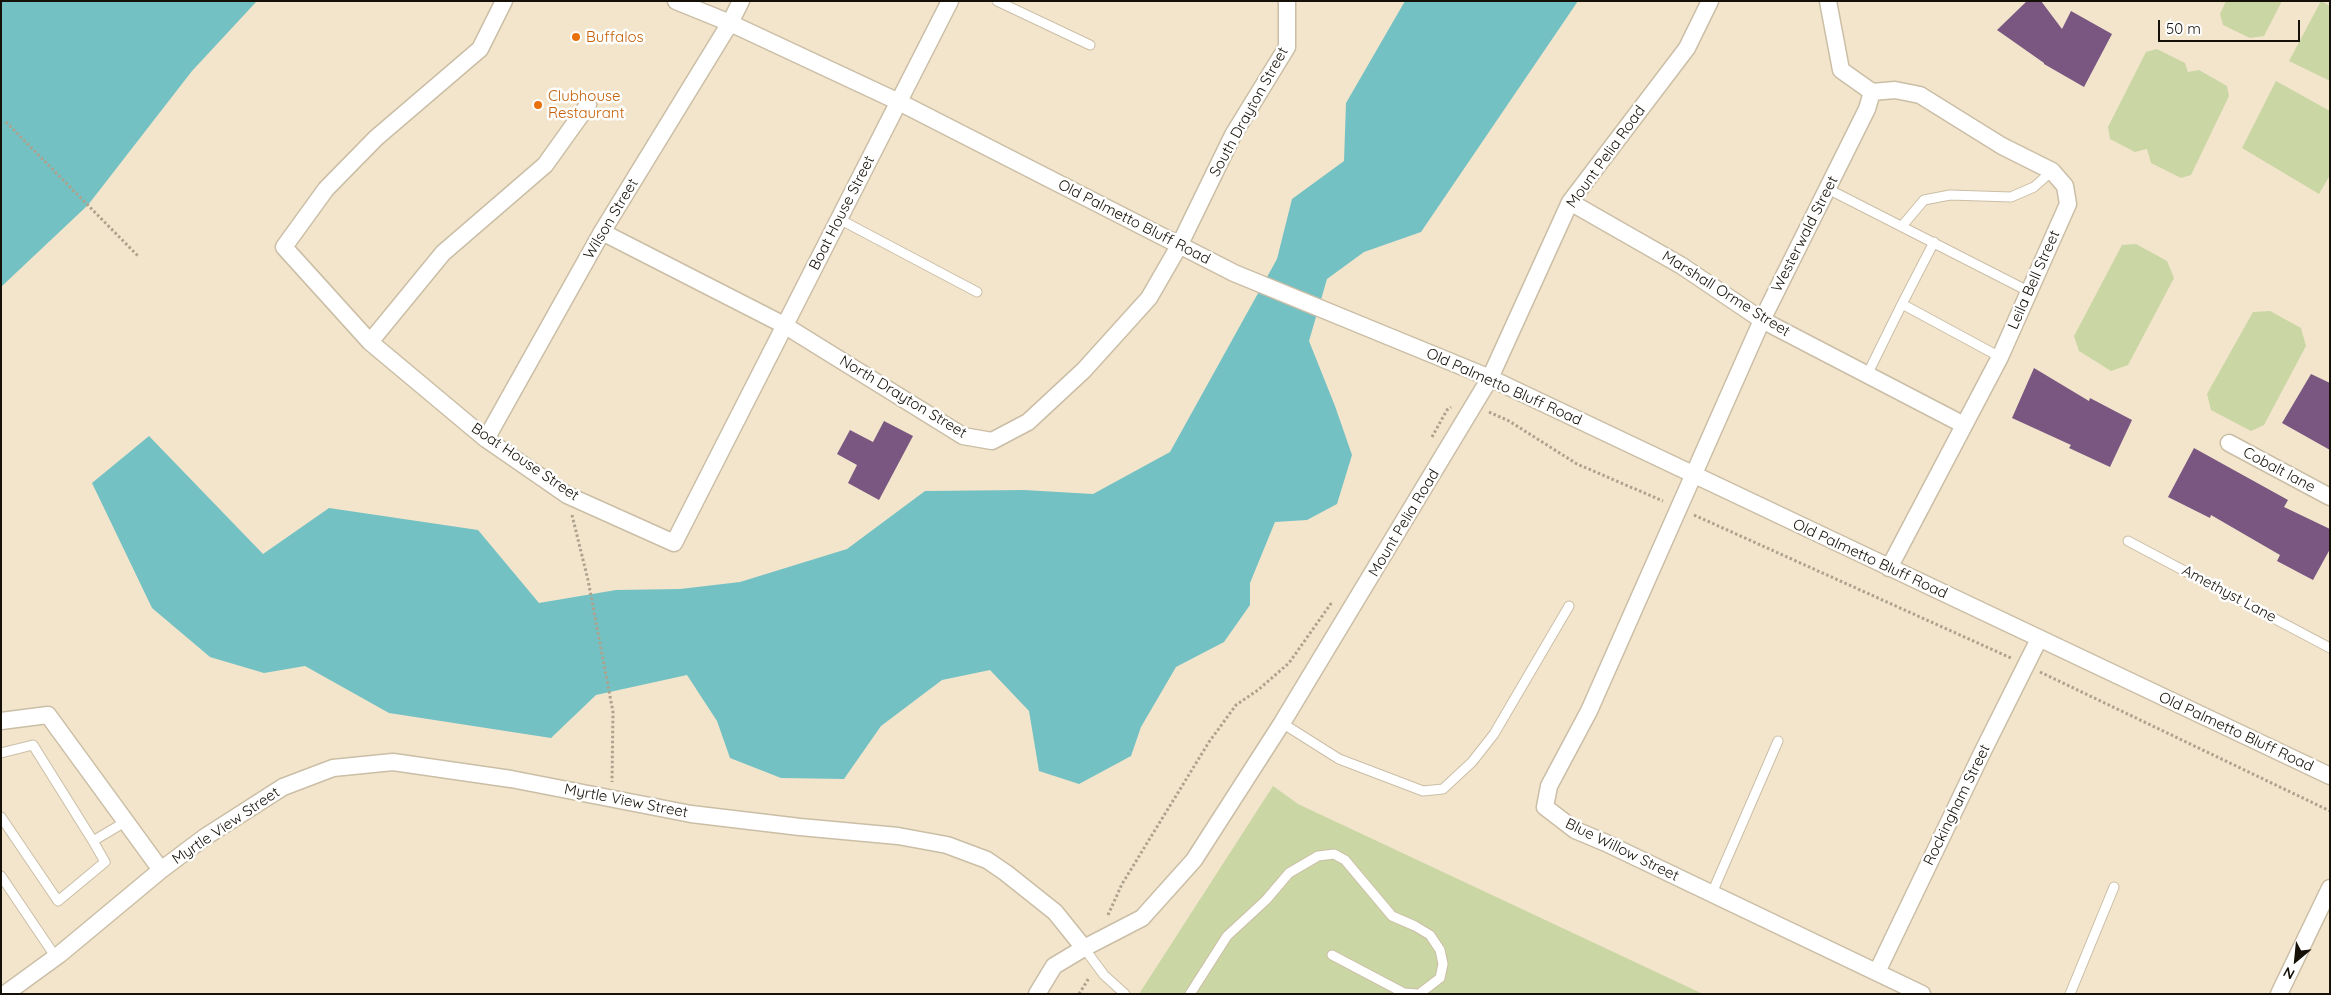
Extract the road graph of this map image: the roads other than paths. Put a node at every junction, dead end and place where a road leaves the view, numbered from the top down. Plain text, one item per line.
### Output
1 (504, 1) edge
2 (676, 1) edge
3 (741, 1) edge
4 (950, 1) edge
5 (997, 1) edge
6 (1287, 1) edge
7 (1710, 1) edge
8 (1828, 1) edge
9 (730, 23) junction
10 (1090, 46) dead end
11 (1872, 92) junction
12 (899, 102) junction
13 (588, 105) dead end
14 (2052, 171) junction
15 (1828, 189) junction
16 (1570, 202) junction
17 (839, 219) junction
18 (1902, 226) junction
19 (602, 232) junction
20 (1934, 242) junction
21 (1178, 246) junction
22 (2028, 291) junction
23 (977, 292) dead end
24 (1902, 304) junction
25 (1762, 320) junction
26 (784, 325) junction
27 (370, 342) junction
28 (2000, 357) junction
29 (1867, 375) junction
30 (1490, 378) junction
31 (1964, 425) junction
32 (486, 439) junction
33 (2229, 443) dead end
34 (1694, 475) junction
35 (2330, 497) edge
36 (2128, 541) dead end
37 (1890, 568) junction
38 (1570, 606) dead end
39 (2039, 639) junction
40 (2330, 648) edge
41 (1, 721) edge
42 (1282, 723) junction
43 (1778, 742) dead end
44 (1, 752) edge
45 (2330, 776) edge
46 (1, 817) edge
47 (125, 822) junction
48 (93, 841) junction
49 (161, 870) junction
50 (1, 876) edge
51 (2114, 887) dead end
52 (2330, 888) edge
53 (1712, 893) junction
54 (1091, 950) junction
55 (1332, 955) dead end
56 (56, 956) junction
57 (1877, 972) junction
58 (5, 994) edge
59 (1037, 994) edge
60 (1125, 994) edge
61 (1190, 994) edge
62 (1418, 994) edge
63 (1922, 994) edge
64 (2070, 994) edge
65 (2279, 994) edge

1 - 27 street, Boat House Street
2 - 9 street, Old Palmetto Bluff Road
3 - 9 street, Wilson Street
4 - 12 street, Boat House Street
5 - 10 lane
6 - 21 street, South Drayton Street
7 - 16 street, Mount Pelia Road
8 - 11 street
9 - 12 street, Old Palmetto Bluff Road
9 - 19 street, Wilson Street
11 - 14 street, Leila Bell Street
11 - 15 street, Westerwald Street
12 - 17 street, Boat House Street
12 - 21 street, Old Palmetto Bluff Road
13 - 27 street
14 - 18 lane
14 - 22 street, Leila Bell Street
15 - 18 lane
15 - 25 street, Westerwald Street
16 - 25 street, Marshall Orme Street
16 - 30 street, Mount Pelia Road
17 - 23 lane
17 - 26 street, Boat House Street
18 - 20 lane
19 - 26 street, North Drayton Street
19 - 32 street, Wilson Street
20 - 22 lane
20 - 24 lane
21 - 26 street, North Drayton Street
21 - 30 street, Old Palmetto Bluff Road
22 - 28 street, Leila Bell Street
24 - 28 lane
24 - 29 lane
25 - 29 street, Marshall Orme Street
25 - 34 street, Westerwald Street
26 - 32 street, Boat House Street
27 - 32 street, Boat House Street
28 - 31 street, Leila Bell Street
29 - 31 street, Marshall Orme Street
30 - 34 street, Old Palmetto Bluff Road
30 - 42 street, Mount Pelia Road
31 - 37 street, Leila Bell Street
33 - 35 street, Cobalt lane
34 - 37 street, Old Palmetto Bluff Road
34 - 53 street, Blue Willow Street
36 - 40 lane, Amethyst Lane
37 - 39 street, Old Palmetto Bluff Road
38 - 42 lane
39 - 45 street, Old Palmetto Bluff Road
39 - 57 street, Rockingham Street
41 - 47 street, Myrtle View Street
42 - 54 street, Mount Pelia Road
43 - 53 lane
44 - 48 lane
46 - 48 lane
47 - 48 lane
47 - 49 street, Myrtle View Street
49 - 54 street, Myrtle View Street
49 - 56 street, Myrtle View Street
50 - 56 lane
51 - 64 lane
52 - 65 street
53 - 57 street, Blue Willow Street
54 - 59 street, Mount Pelia Road
54 - 60 lane
55 - 62 lane
56 - 58 street, Myrtle View Street
57 - 63 street, Blue Willow Street
61 - 62 lane

